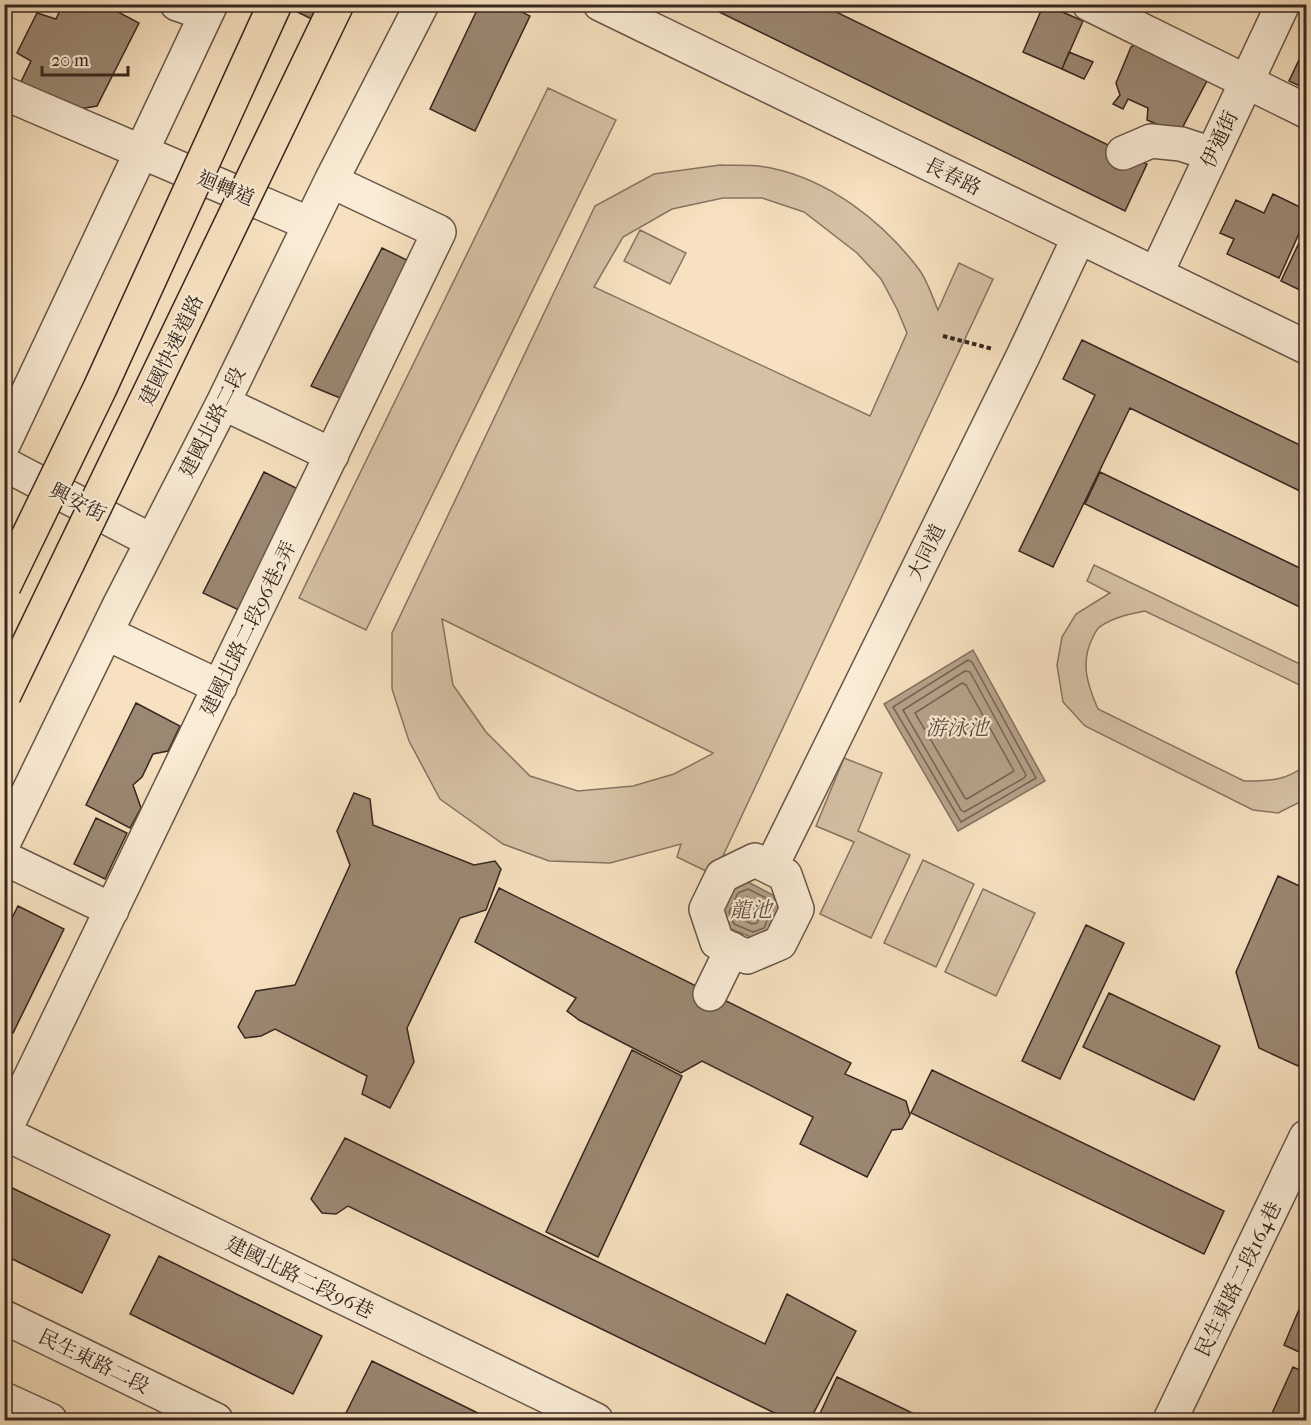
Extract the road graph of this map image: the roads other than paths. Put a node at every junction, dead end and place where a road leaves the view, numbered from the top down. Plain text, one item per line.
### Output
1 (275, 4) edge
2 (337, 4) edge
3 (422, 4) edge
4 (600, 4) edge
5 (1089, 4) edge
6 (1283, 4) edge
7 (198, 8) edge
8 (1246, 83) junction
9 (4, 93) edge
10 (1306, 111) edge
11 (142, 153) junction
12 (1123, 153) dead end
13 (1212, 154) junction
14 (331, 181) junction
15 (310, 224) junction
16 (1079, 237) junction
17 (1156, 274) junction
18 (1306, 347) edge
19 (223, 403) junction
20 (4, 443) edge
21 (332, 455) junction
22 (4, 464) edge
23 (152, 541) junction
24 (4, 586) edge
25 (106, 633) junction
26 (220, 687) junction
27 (4, 695) edge
28 (4, 842) edge
29 (4, 858) edge
30 (771, 867) junction
31 (112, 910) junction
32 (732, 950) junction
33 (710, 994) dead end
34 (4, 1133) edge
35 (1306, 1137) edge
36 (4, 1317) edge
37 (4, 1399) edge
38 (50, 1420) edge
39 (216, 1420) edge
40 (596, 1420) edge
41 (1170, 1420) edge

1 - 24 highway, bridge
2 - 27 highway, 建國快速道路, bridge
3 - 14 street, 建國北路二段
4 - 16 street, 長春路
5 - 8 street
6 - 8 street, 伊通街
7 - 11 street
8 - 10 street
8 - 13 street, 伊通街
9 - 11 street, 迴轉道
11 - 15 street, 迴轉道
11 - 20 street
12 - 13 street
13 - 17 street, 伊通街
14 - 15 street, 建國北路二段
14 - 21 street, 建國北路二段96巷2弄
15 - 19 street, 建國北路二段
16 - 17 street, 長春路
16 - 30 street, 大同道
17 - 18 street, 長春路
19 - 21 street
19 - 23 street, 建國北路二段
21 - 26 street, 建國北路二段96巷2弄
22 - 23 street, 興安街
23 - 25 street, 建國北路二段
25 - 26 street
25 - 28 street, 建國北路二段
26 - 31 street, 建國北路二段96巷2弄
29 - 31 street
30 - 32 street
30 - 32 street
31 - 34 street, 建國北路二段96巷2弄
32 - 33 street
34 - 40 street, 建國北路二段96巷
35 - 41 street, 民生東路二段164巷
36 - 39 street, 民生東路二段
37 - 38 street

